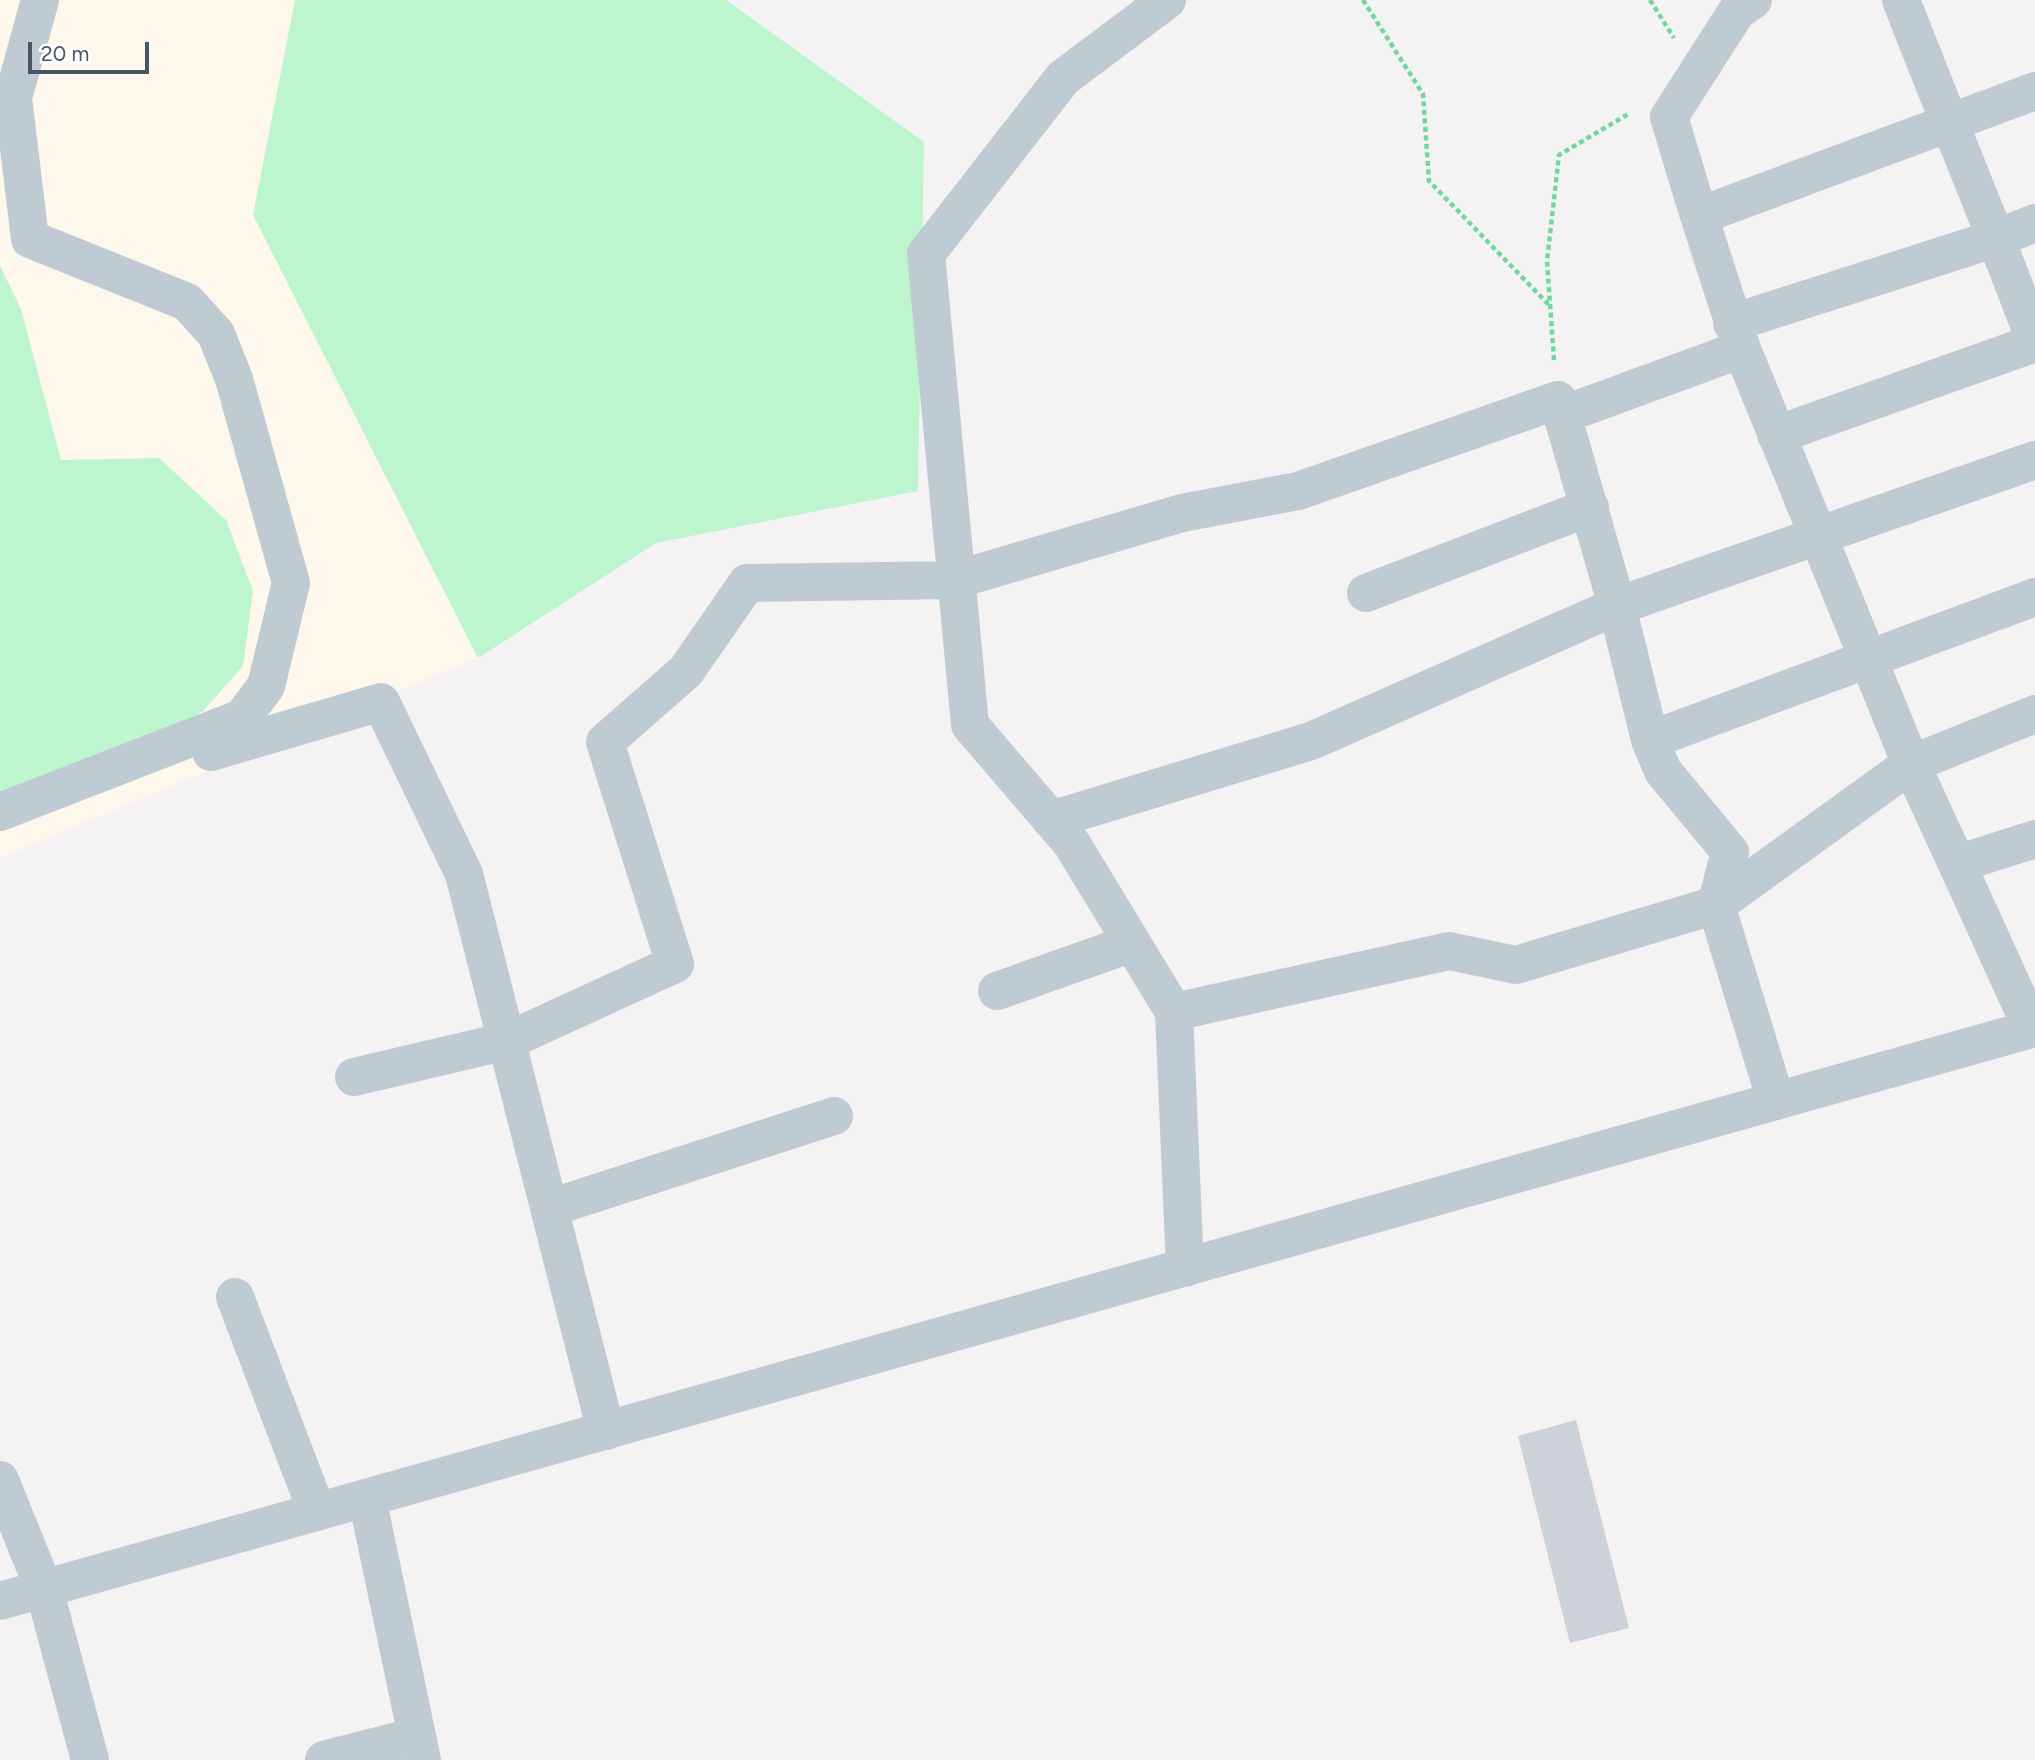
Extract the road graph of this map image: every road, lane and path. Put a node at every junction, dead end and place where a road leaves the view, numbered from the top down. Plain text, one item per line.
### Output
1 (40, 0) edge
2 (1167, 0) edge
3 (1363, 0) edge
4 (1650, 0) edge
5 (1753, 0) edge
6 (1912, 3) edge
7 (1697, 74) junction
8 (2035, 91) edge
9 (1639, 108) dead end
10 (1948, 124) junction
11 (1699, 216) junction
12 (2035, 223) edge
13 (1997, 238) junction
14 (1550, 306) junction
15 (1737, 336) junction
16 (2035, 342) edge
17 (1560, 408) junction
18 (1776, 435) junction
19 (2035, 460) edge
20 (1590, 508) junction
21 (1818, 536) junction
22 (955, 580) junction
23 (1366, 593) dead end
24 (2035, 597) edge
25 (1617, 606) junction
26 (1868, 660) junction
27 (2035, 714) edge
28 (1650, 740) junction
29 (172, 763) dead end
30 (1911, 764) junction
31 (0, 812) edge
32 (1051, 820) junction
33 (2035, 839) edge
34 (1957, 864) junction
35 (1716, 905) junction
36 (1132, 943) junction
37 (997, 990) dead end
38 (1174, 1012) junction
39 (2034, 1029) edge
40 (507, 1041) junction
41 (354, 1077) dead end
42 (1776, 1101) junction
43 (834, 1116) dead end
44 (550, 1208) junction
45 (1185, 1268) junction
46 (235, 1297) dead end
47 (606, 1431) junction
48 (0, 1480) edge
49 (366, 1498) junction
50 (317, 1512) junction
51 (44, 1589) junction
52 (0, 1601) edge
53 (419, 1748) edge
54 (90, 1760) edge
55 (324, 1760) edge

1 - 31 street
2 - 22 street
3 - 14 path
4 - 7 path
5 - 7 street
6 - 10 street
7 - 11 street
8 - 10 street
9 - 14 path
10 - 11 street
10 - 13 street
11 - 15 street
12 - 13 street
13 - 15 street
13 - 16 street
14 - 17 path
15 - 17 street
15 - 18 street
16 - 18 street
17 - 20 street
17 - 22 street
18 - 21 street
19 - 21 street
20 - 23 street
20 - 25 street
21 - 25 street
21 - 26 street
22 - 32 street
22 - 40 street
24 - 26 street
25 - 28 street
25 - 32 street
26 - 28 street
26 - 30 street
27 - 30 street
28 - 35 street
29 - 40 street
30 - 34 street
30 - 35 street
32 - 36 street
33 - 34 street
34 - 39 street
35 - 38 street
35 - 42 street
36 - 37 street
36 - 38 street
38 - 45 street
39 - 42 street
40 - 41 street
40 - 44 street
42 - 45 street
43 - 44 street
44 - 47 street
45 - 47 street
46 - 50 street
47 - 49 street
48 - 51 street
49 - 50 street
49 - 53 street
50 - 51 street
51 - 52 street
51 - 54 street
53 - 55 street

